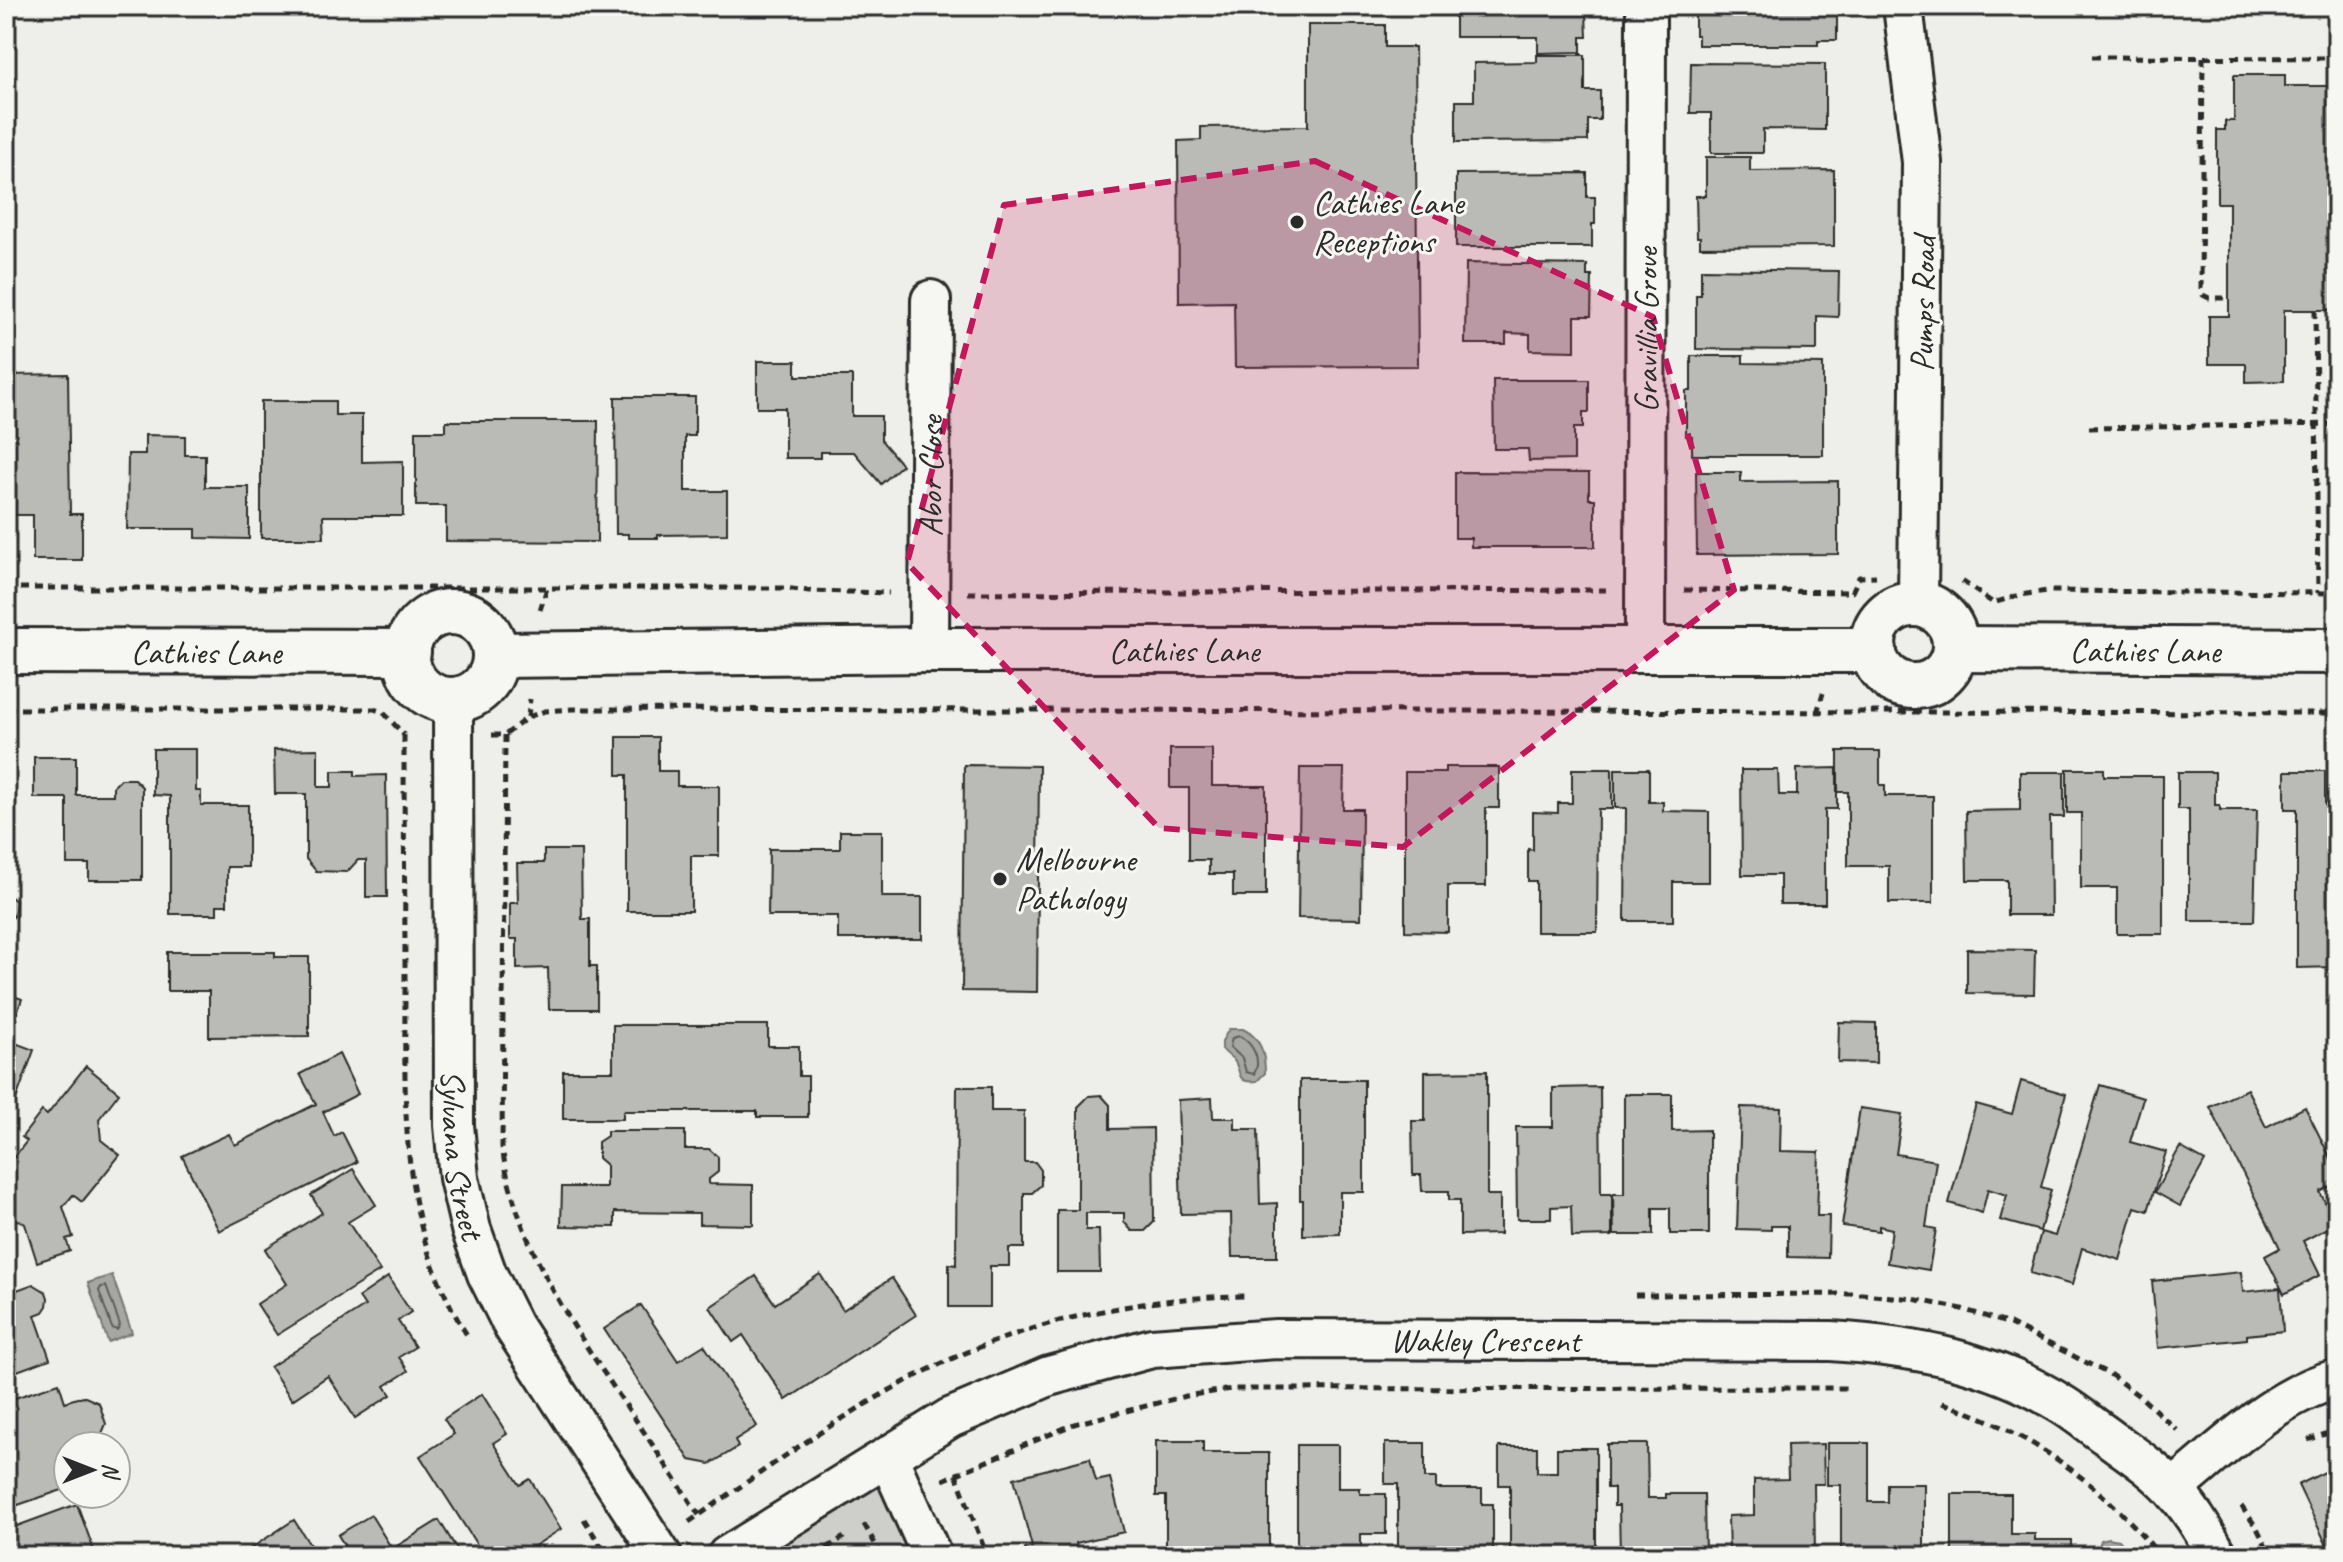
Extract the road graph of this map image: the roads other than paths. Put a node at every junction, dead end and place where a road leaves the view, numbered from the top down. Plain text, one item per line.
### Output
1 (1646, 6) edge
2 (1903, 6) edge
3 (931, 300) dead end
4 (1918, 604) junction
5 (1955, 649) junction
6 (929, 650) junction
7 (1874, 650) junction
8 (6, 651) edge
9 (2337, 651) edge
10 (408, 652) junction
11 (1645, 652) junction
12 (496, 655) junction
13 (453, 701) junction
14 (2337, 1379) edge
15 (888, 1457) junction
16 (2173, 1489) junction
17 (662, 1556) edge
18 (727, 1556) edge
19 (932, 1556) edge
20 (2218, 1556) edge

1 - 11 street, Gravillia Grove
2 - 4 street, Pumps Road
3 - 6 street, Abor Close
4 - 5 street
4 - 7 street
5 - 7 street
5 - 9 street, Cathies Lane
6 - 11 street, Cathies Lane
6 - 12 street, Cathies Lane
7 - 11 street, Cathies Lane
8 - 10 street, Cathies Lane
10 - 12 street
10 - 13 street
12 - 13 street
13 - 17 street, Sylvana Street
14 - 16 street
15 - 16 street, Wakley Crescent
15 - 18 street, Wakley Crescent
15 - 19 street
16 - 20 street, Wakley Crescent

